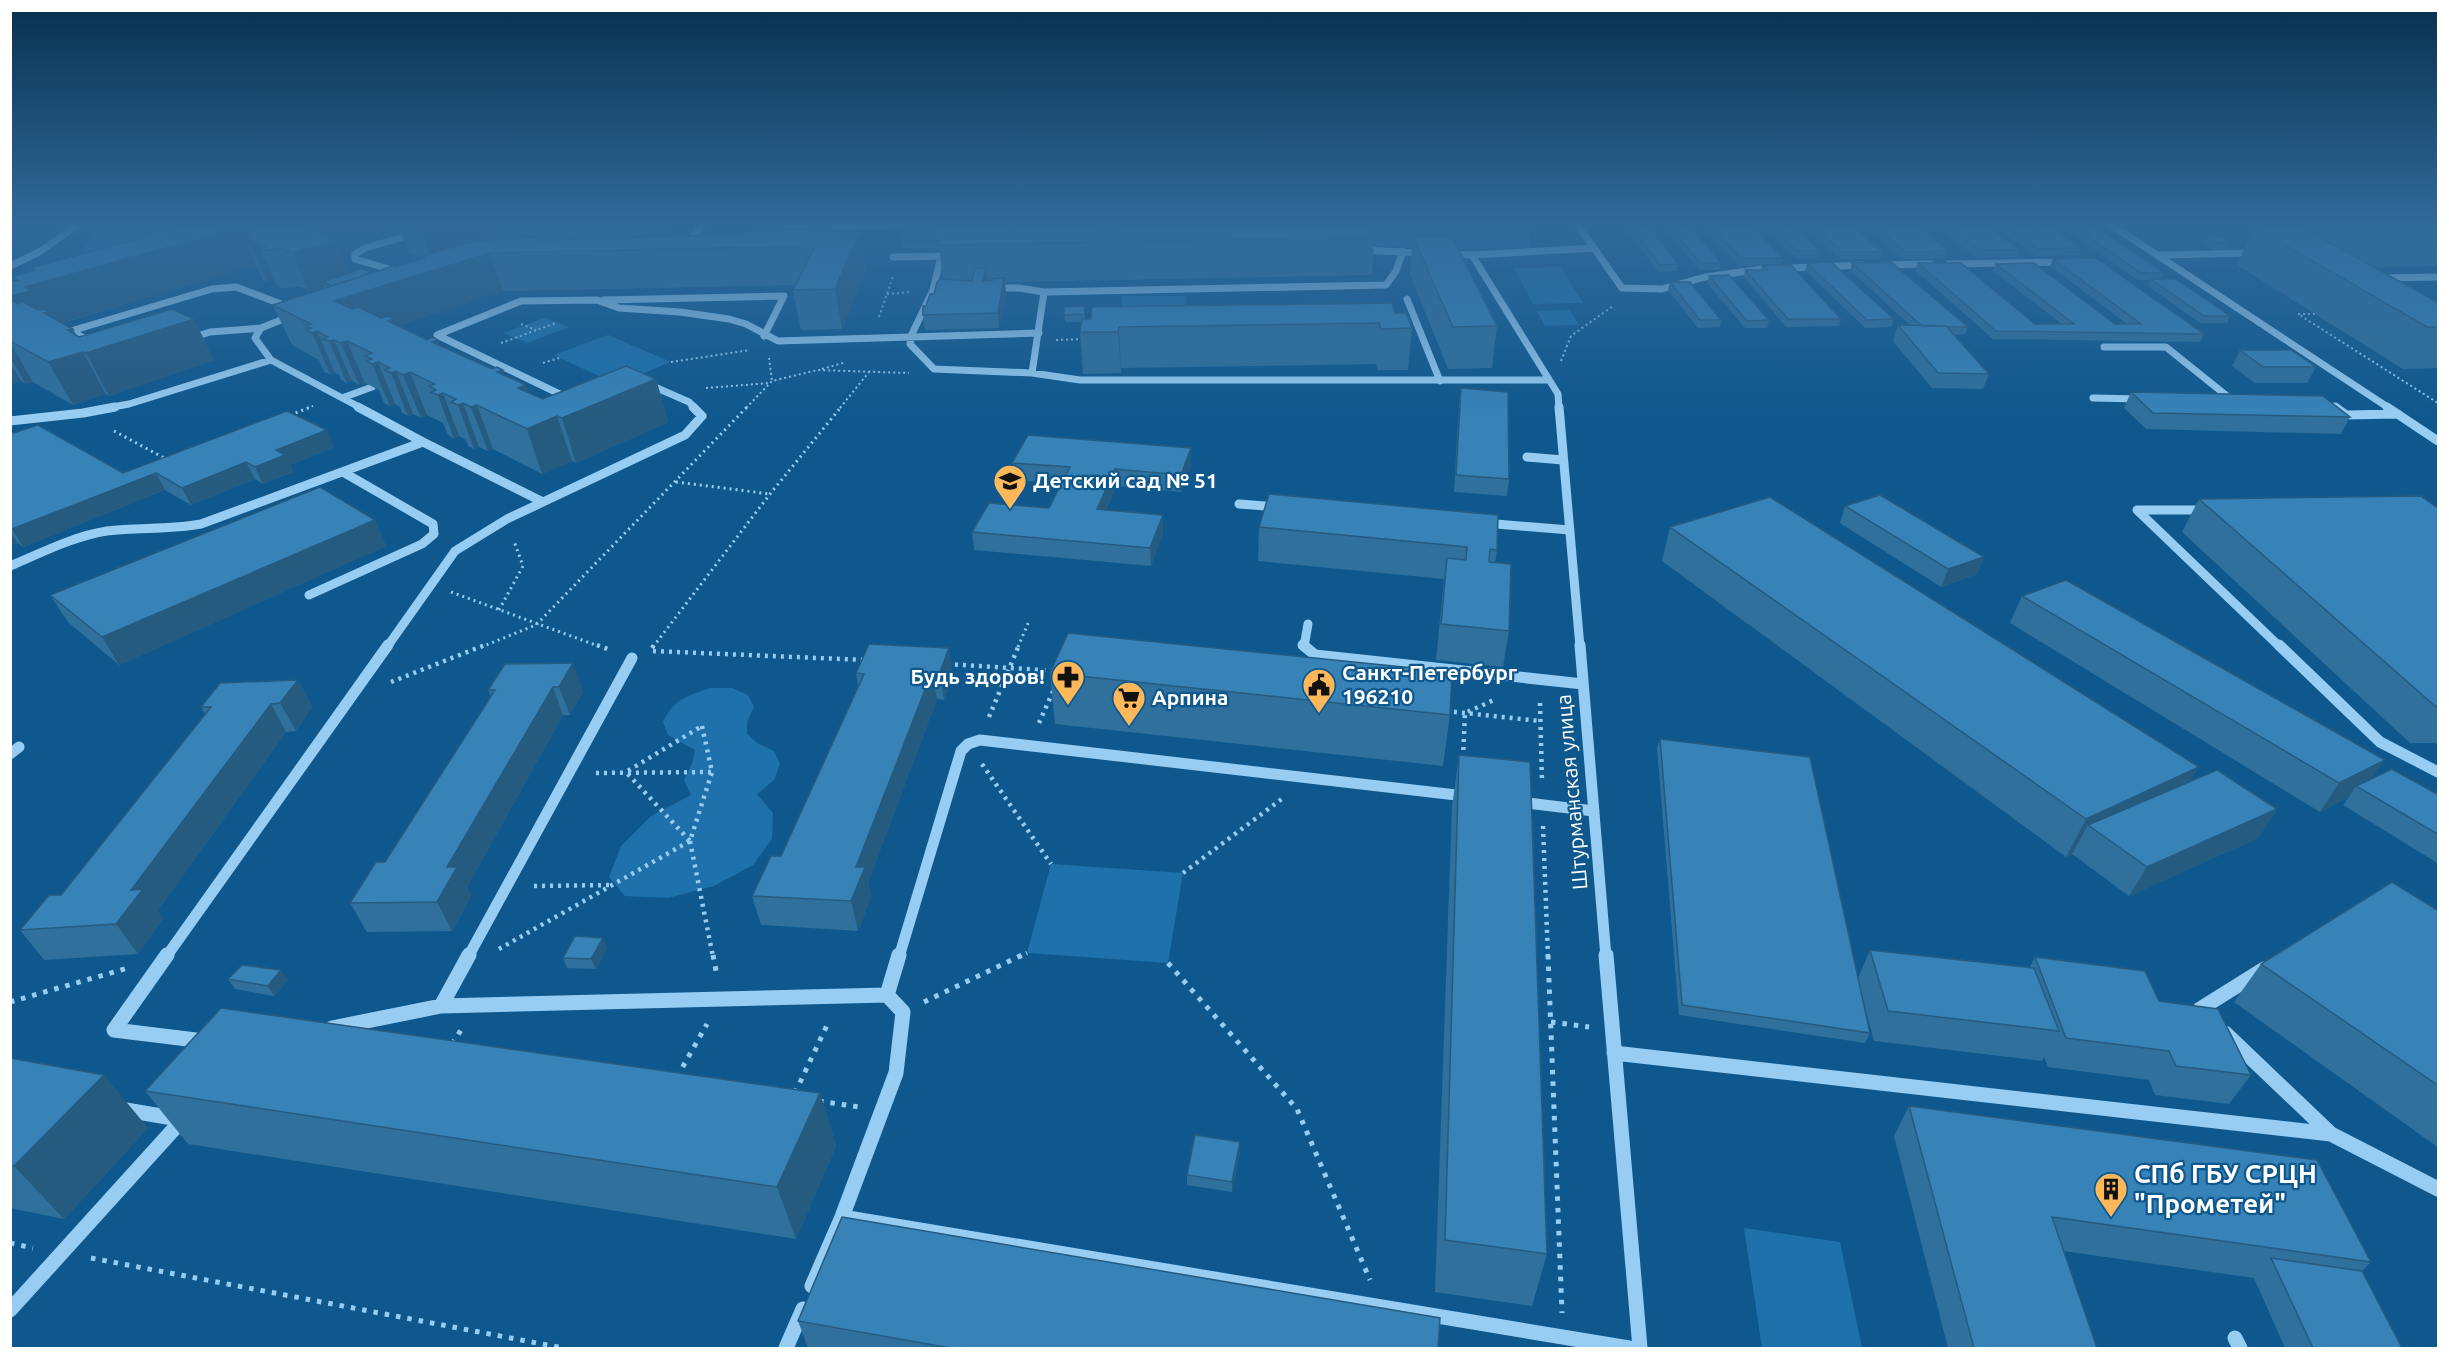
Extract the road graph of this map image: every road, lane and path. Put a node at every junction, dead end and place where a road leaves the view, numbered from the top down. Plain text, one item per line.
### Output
1 (225, 287) edge
2 (237, 287) edge
3 (327, 287) edge
4 (887, 287) edge
5 (1268, 287) edge
6 (1492, 287) edge
7 (1668, 287) edge
8 (2209, 287) edge
9 (1622, 288) joint
10 (986, 289) edge
11 (933, 290) joint
12 (944, 290) edge
13 (1044, 292) junction
14 (597, 300) junction
15 (1407, 300) dead end
16 (282, 305) junction
17 (2315, 314) dead end
18 (555, 323) dead end
19 (525, 326) dead end
20 (261, 328) junction
21 (536, 330) junction
22 (81, 336) junction
23 (764, 336) junction
24 (911, 336) junction
25 (1038, 337) junction
26 (516, 338) dead end
27 (872, 338) junction
28 (1092, 338) edge
29 (71, 339) edge
30 (179, 341) edge
31 (100, 346) edge
32 (767, 347) dead end
33 (2104, 347) dead end
34 (757, 349) dead end
35 (559, 358) dead end
36 (271, 360) junction
37 (671, 362) dead end
38 (544, 363) dead end
39 (934, 369) junction
40 (869, 372) junction
41 (1032, 373) junction
42 (1549, 380) junction
43 (1440, 381) junction
44 (772, 382) junction
45 (637, 387) edge
46 (376, 389) edge
47 (704, 389) dead end
48 (2093, 398) dead end
49 (344, 399) junction
50 (2151, 399) edge
51 (2221, 399) edge
52 (2232, 400) junction
53 (2244, 400) edge
54 (2327, 401) edge
55 (579, 403) edge
56 (2439, 403) edge
57 (83, 414) junction
58 (2398, 414) junction
59 (286, 416) edge
60 (10, 421) edge
61 (2439, 441) edge
62 (423, 442) junction
63 (1527, 457) dead end
64 (1563, 460) junction
65 (170, 461) edge
66 (343, 472) junction
67 (676, 482) junction
68 (770, 494) junction
69 (543, 502) junction
70 (1239, 504) dead end
71 (1286, 508) edge
72 (2219, 510) edge
73 (1475, 523) edge
74 (1570, 530) junction
75 (10, 566) edge
76 (523, 566) dead end
77 (433, 585) junction
78 (309, 595) dead end
79 (499, 610) junction
80 (1029, 621) dead end
81 (1308, 624) dead end
82 (536, 625) junction
83 (652, 649) dead end
84 (632, 658) junction
85 (871, 660) edge
86 (940, 663) edge
87 (1010, 666) junction
88 (1539, 680) junction
89 (1583, 684) junction
90 (352, 696) junction
91 (1441, 711) edge
92 (1465, 713) junction
93 (1540, 722) junction
94 (980, 740) junction
95 (1029, 746) junction
96 (983, 765) dead end
97 (626, 772) junction
98 (712, 772) junction
99 (2439, 772) edge
100 (568, 773) junction
101 (1287, 795) dead end
102 (1467, 796) joint
103 (1507, 801) edge
104 (1542, 805) junction
105 (1593, 811) junction
106 (690, 841) junction
107 (1051, 864) dead end
108 (1183, 873) dead end
109 (613, 885) junction
110 (506, 886) junction
111 (1027, 953) dead end
112 (166, 957) junction
113 (2280, 958) edge
114 (1168, 963) dead end
115 (459, 972) junction
116 (887, 995) junction
117 (840, 996) junction
118 (933, 998) dead end
119 (721, 999) junction
120 (10, 1002) edge
121 (480, 1005) junction
122 (441, 1006) junction
123 (1551, 1022) junction
124 (322, 1030) edge
125 (1612, 1030) junction
126 (213, 1042) edge
127 (460, 1050) edge
128 (1614, 1053) junction
129 (687, 1082) edge
130 (804, 1099) edge
131 (815, 1100) edge
132 (102, 1106) dead end
133 (882, 1110) junction
134 (2331, 1134) junction
135 (2439, 1189) edge
136 (842, 1217) junction
137 (10, 1243) edge
138 (63, 1253) junction
139 (1365, 1270) dead end
140 (10, 1310) edge
141 (1563, 1338) junction
142 (562, 1348) edge
143 (786, 1348) edge
144 (1629, 1348) edge
145 (1640, 1348) edge

1 - 22 street
2 - 16 street
3 - 16 path
4 - 27 path
5 - 13 street
6 - 42 street, Штурманская улица
7 - 9 street
8 - 58 street
9 - 42 path
10 - 13 street
11 - 12 street
11 - 24 street
13 - 25 street
14 - 23 street
14 - 23 street
14 - 55 street
15 - 43 street
16 - 20 street
17 - 56 path
18 - 21 path
19 - 21 path
20 - 30 street
20 - 36 street
21 - 26 path
22 - 29 street
22 - 31 street
23 - 27 street
24 - 25 street
24 - 27 street
24 - 39 street
25 - 28 path
25 - 41 street
32 - 44 path
33 - 52 street
34 - 37 path
35 - 38 path
36 - 49 street
36 - 57 street
39 - 40 path
39 - 41 street
40 - 44 path
40 - 68 path
41 - 43 street
42 - 43 street
42 - 64 street, Штурманская улица
44 - 47 path
44 - 67 path
45 - 69 street
46 - 49 street
48 - 50 street
49 - 59 path
49 - 62 street
51 - 52 street
52 - 53 street
54 - 58 street
57 - 60 street
57 - 65 path
58 - 61 street
62 - 66 street
62 - 69 street
63 - 64 street
64 - 74 street, Штурманская улица
66 - 75 street
66 - 78 street
67 - 68 path
67 - 82 path
68 - 83 path
69 - 77 street
70 - 71 street
72 - 99 street
73 - 74 street
74 - 89 street, Штурманская улица
76 - 79 path
77 - 79 path
77 - 90 street
79 - 82 path
80 - 87 path
81 - 88 street
82 - 84 path
82 - 90 path
84 - 85 path
84 - 100 street
86 - 87 path
87 - 94 path
87 - 95 path
88 - 89 street
88 - 93 path
89 - 105 street, Штурманская улица
90 - 112 street
91 - 92 path
92 - 93 path
92 - 102 path
93 - 104 path
94 - 95 street
94 - 116 street
95 - 102 street
96 - 107 path
97 - 98 path
97 - 98 path
97 - 100 path
97 - 106 path
98 - 106 path
100 - 110 street
101 - 108 path
103 - 104 street
104 - 105 street
104 - 123 path
105 - 125 street, Штурманская улица
106 - 109 path
106 - 119 path
109 - 110 path
109 - 115 path
110 - 115 street
111 - 118 path
112 - 120 path
112 - 126 street
113 - 134 street
114 - 139 path
115 - 122 street
116 - 117 street
116 - 133 street
117 - 119 street
117 - 130 path
119 - 121 street
119 - 129 path
121 - 122 street
121 - 127 path
122 - 124 street
123 - 125 path
123 - 141 path
125 - 128 street, Штурманская улица
128 - 134 street
128 - 145 street, Штурманская улица
131 - 133 path
132 - 138 street
133 - 136 street
134 - 135 street
136 - 141 street
136 - 143 street
137 - 138 path
138 - 140 street
138 - 142 path
141 - 144 street

